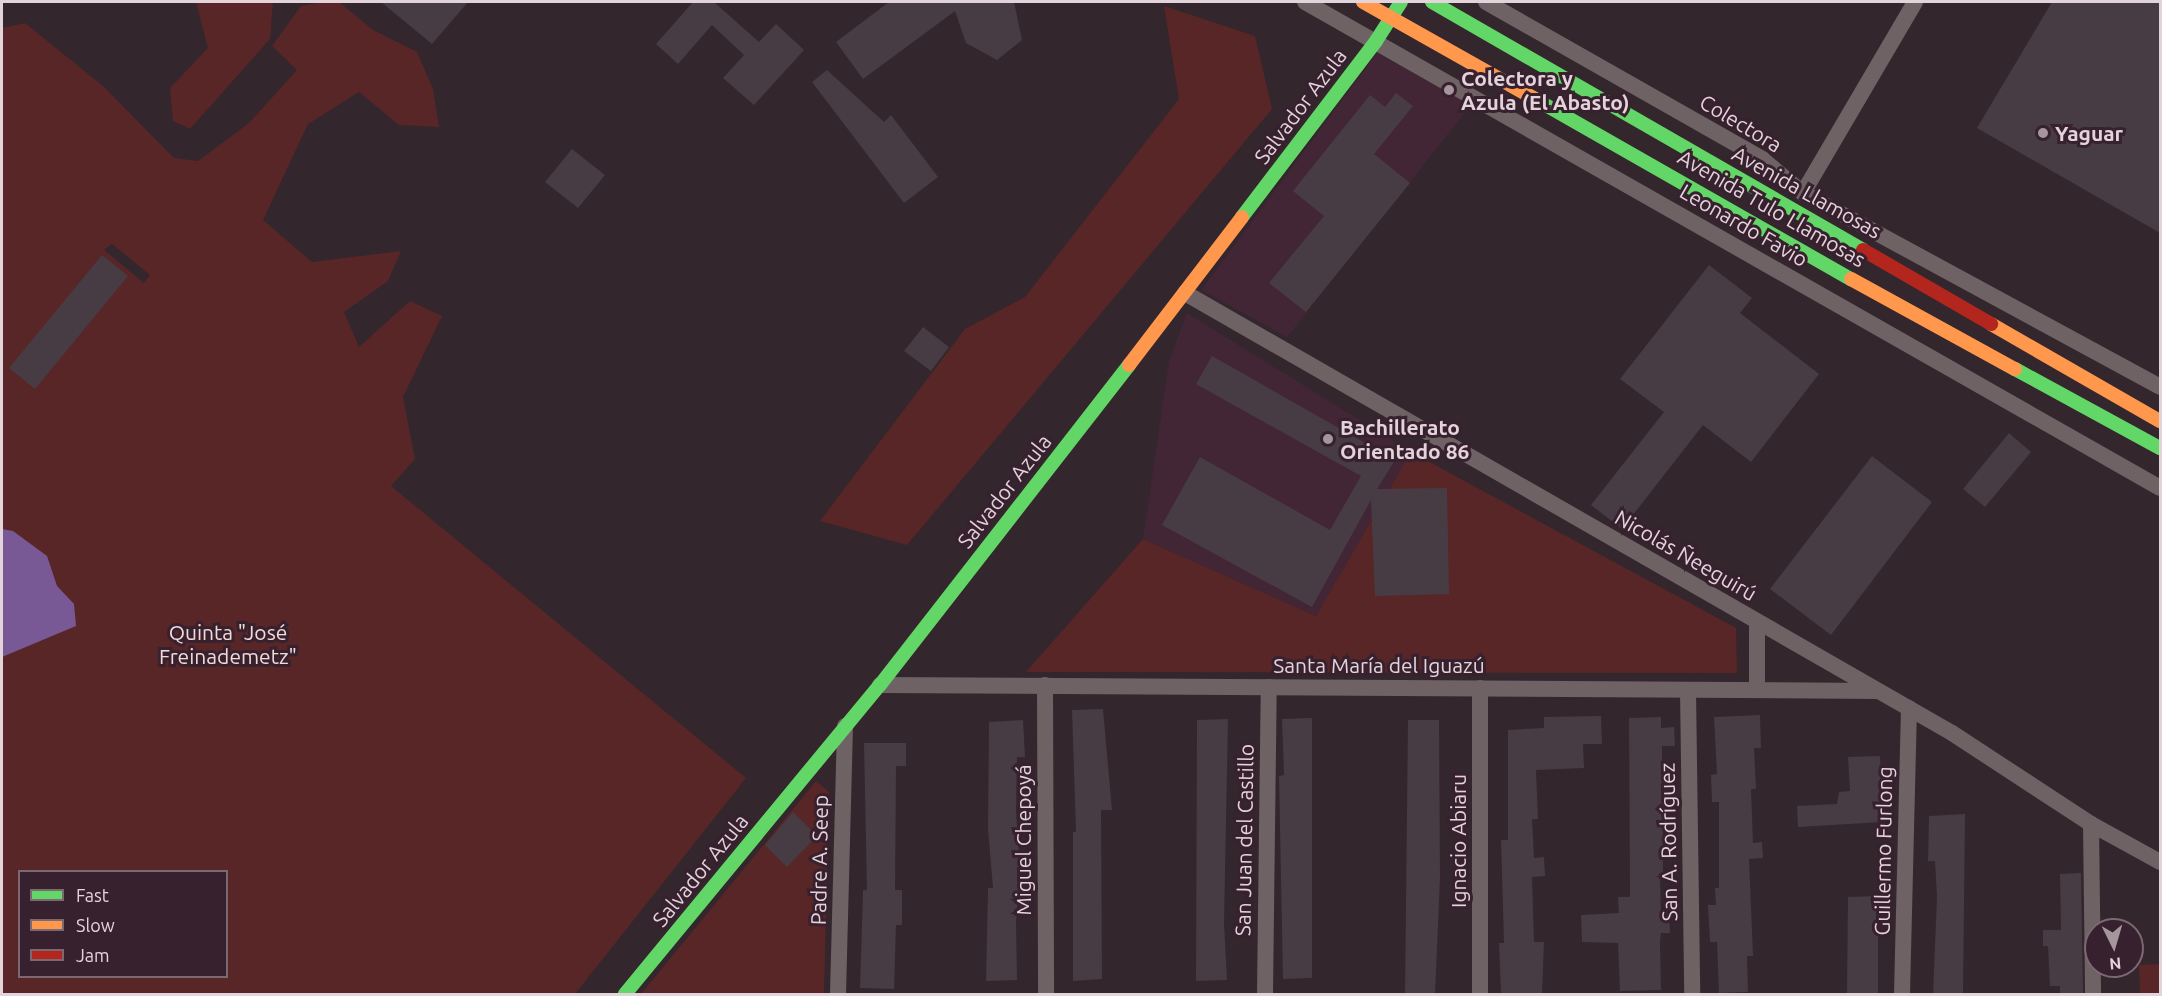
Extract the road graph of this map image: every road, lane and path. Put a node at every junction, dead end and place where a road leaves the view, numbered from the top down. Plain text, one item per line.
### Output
1 (1305, 2) edge
2 (1363, 2) edge
3 (1401, 2) edge
4 (1432, 2) edge
5 (1486, 2) edge
6 (1915, 2) edge
7 (1394, 16) junction
8 (1376, 41) junction
9 (1803, 193) junction
10 (1185, 293) junction
11 (2160, 387) edge
12 (2160, 421) edge
13 (2160, 448) edge
14 (2160, 488) edge
15 (1757, 622) junction
16 (880, 685) junction
17 (1045, 686) junction
18 (1269, 687) junction
19 (1480, 688) junction
20 (1688, 690) junction
21 (1757, 690) junction
22 (1878, 691) junction
23 (1909, 708) junction
24 (845, 726) junction
25 (2091, 824) junction
26 (2160, 862) edge
27 (625, 994) edge
28 (838, 994) edge
29 (1046, 994) edge
30 (1265, 994) edge
31 (1480, 994) edge
32 (1692, 994) edge
33 (1902, 994) edge
34 (2093, 994) edge

1 - 8 street, Leonardo Favio
2 - 7 main road, Avenida Tulo Llamosas
3 - 7 main road, Salvador Azula
4 - 12 main road, Avenida Llamosas
5 - 9 street, Colectora
6 - 9 street
7 - 8 main road, Salvador Azula
7 - 13 main road, Avenida Tulo Llamosas
8 - 10 main road, Salvador Azula
8 - 14 street, Leonardo Favio
9 - 11 street, Colectora
10 - 15 street, Nicolás Ñeeguirú
10 - 16 main road, Salvador Azula
15 - 21 street
15 - 22 street, Nicolás Ñeeguirú
16 - 17 street, Santa María del Iguazú
16 - 24 main road, Salvador Azula
17 - 18 street, Santa María del Iguazú
17 - 29 street, Miguel Chepoyá
18 - 19 street, Santa María del Iguazú
18 - 30 street, San Juan del Castillo
19 - 20 street, Santa María del Iguazú
19 - 31 street, Ignacio Abiaru
20 - 21 street, Santa María del Iguazú
20 - 32 street, San A. Rodríguez
21 - 22 street, Santa María del Iguazú
22 - 23 street, Nicolás Ñeeguirú
23 - 25 street, Nicolás Ñeeguirú
23 - 33 street, Guillermo Furlong
24 - 27 main road, Salvador Azula
24 - 28 street, Padre A. Seep
25 - 26 street, Nicolás Ñeeguirú
25 - 34 street

